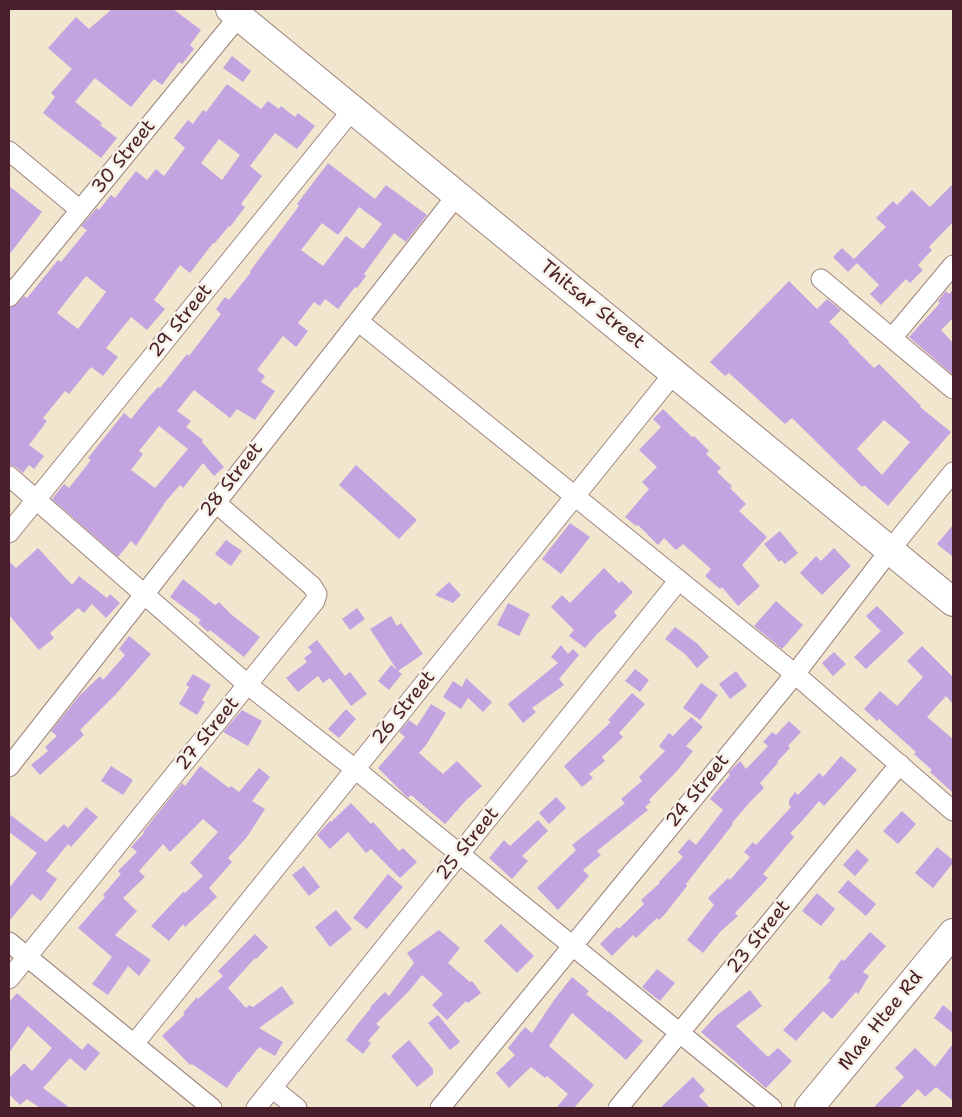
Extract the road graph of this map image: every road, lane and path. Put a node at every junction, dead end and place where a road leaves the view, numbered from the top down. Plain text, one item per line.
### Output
1 (235, 12) edge
2 (353, 109) junction
3 (9, 151) edge
4 (457, 195) junction
5 (80, 210) junction
6 (953, 265) edge
7 (821, 279) dead end
8 (9, 297) edge
9 (358, 321) junction
10 (892, 338) junction
11 (674, 373) junction
12 (953, 389) edge
13 (953, 472) edge
14 (9, 476) edge
15 (575, 496) junction
16 (36, 499) junction
17 (216, 502) junction
18 (9, 533) edge
19 (890, 550) junction
20 (680, 580) junction
21 (144, 593) junction
22 (953, 602) edge
23 (795, 674) junction
24 (248, 684) junction
25 (900, 764) junction
26 (9, 767) edge
27 (355, 768) junction
28 (953, 811) edge
29 (460, 854) junction
30 (953, 933) edge
31 (9, 942) edge
32 (572, 945) junction
33 (27, 957) junction
34 (9, 979) edge
35 (680, 1034) junction
36 (134, 1044) junction
37 (272, 1088) junction
38 (212, 1108) edge
39 (256, 1108) edge
40 (298, 1108) edge
41 (440, 1108) edge
42 (618, 1108) edge
43 (772, 1108) edge
44 (809, 1108) edge

1 - 2 street, Thitsar Street
1 - 5 street, 30 Street
2 - 4 street, Thitsar Street
2 - 16 street, 29 Street
3 - 5 street
4 - 9 street, 28 Street
4 - 11 street, Thitsar Street
5 - 8 street, 30 Street
6 - 10 street
7 - 10 street
9 - 15 street
9 - 17 street, 28 Street
10 - 12 street
11 - 15 street, 26 Street
11 - 19 street, Thitsar Street
13 - 19 street, 24 Street
14 - 16 street
15 - 20 street
15 - 27 street, 26 Street
16 - 18 street, 29 Street
16 - 21 street
17 - 21 street, 28 Street
17 - 24 street, 27 Street
19 - 22 street, Thitsar Street
19 - 23 street, 24 Street
20 - 23 street
20 - 29 street, 25 Street
21 - 24 street
21 - 26 street, 28 Street
23 - 25 street
23 - 32 street, 24 Street
24 - 27 street
24 - 33 street, 27 Street
25 - 28 street
25 - 35 street, 23 Street
27 - 29 street
27 - 36 street, 26 Street
29 - 32 street
29 - 37 street, 25 Street
30 - 44 street, Mae Htee Rd
31 - 33 street
32 - 35 street
32 - 41 street, 24 Street
33 - 34 street, 27 Street
33 - 36 street
35 - 42 street, 23 Street
35 - 43 street
36 - 38 street
37 - 39 street, 25 Street
37 - 40 street

